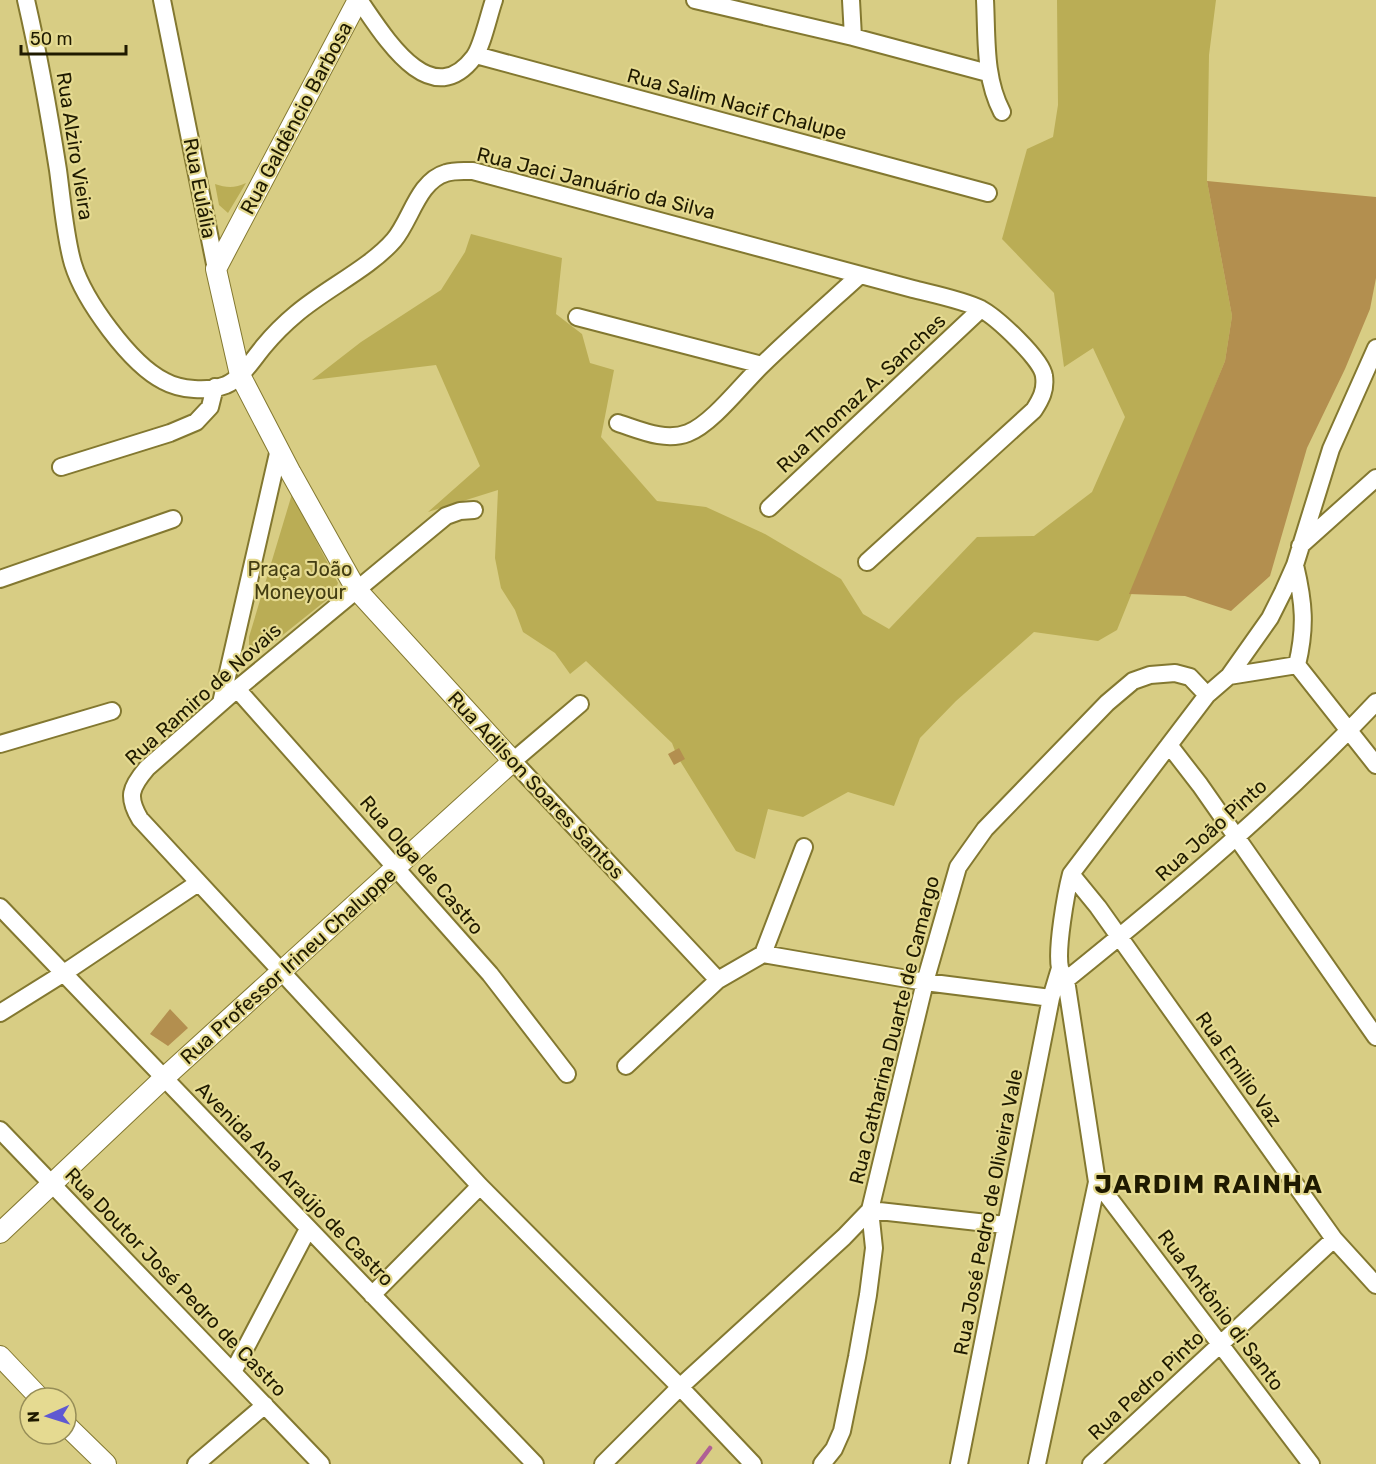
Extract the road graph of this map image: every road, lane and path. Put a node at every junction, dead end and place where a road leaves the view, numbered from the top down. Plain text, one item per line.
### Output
1 (26, 0) edge
2 (162, 0) edge
3 (358, 0) edge
4 (494, 0) edge
5 (695, 0) edge
6 (851, 0) edge
7 (985, 0) edge
8 (853, 37) junction
9 (476, 55) junction
10 (988, 73) junction
11 (1002, 112) dead end
12 (988, 193) dead end
13 (216, 268) junction
14 (860, 275) junction
15 (981, 309) junction
16 (577, 317) dead end
17 (1376, 348) edge
18 (762, 365) junction
19 (240, 375) junction
20 (215, 387) junction
21 (618, 423) dead end
22 (279, 449) junction
23 (61, 467) dead end
24 (1376, 478) edge
25 (769, 508) dead end
26 (474, 510) dead end
27 (173, 519) dead end
28 (1300, 547) junction
29 (867, 562) dead end
30 (1295, 565) junction
31 (0, 579) edge
32 (356, 589) junction
33 (1297, 665) junction
34 (1229, 676) junction
35 (237, 689) junction
36 (1207, 695) junction
37 (1376, 702) edge
38 (221, 703) junction
39 (580, 704) dead end
40 (112, 711) dead end
41 (1349, 731) junction
42 (0, 744) edge
43 (1169, 745) junction
44 (513, 761) junction
45 (1376, 765) edge
46 (1236, 838) junction
47 (804, 847) dead end
48 (397, 867) junction
49 (1071, 874) junction
50 (198, 882) junction
51 (0, 907) edge
52 (1119, 938) junction
53 (763, 954) junction
54 (282, 972) junction
55 (64, 973) junction
56 (1063, 974) junction
57 (718, 980) junction
58 (925, 982) junction
59 (1051, 998) junction
60 (0, 1013) edge
61 (1376, 1037) edge
62 (626, 1066) dead end
63 (567, 1074) dead end
64 (164, 1078) junction
65 (0, 1130) edge
66 (1097, 1182) junction
67 (51, 1183) junction
68 (480, 1186) junction
69 (870, 1210) junction
70 (1005, 1225) junction
71 (308, 1229) junction
72 (0, 1233) edge
73 (1334, 1239) junction
74 (1376, 1285) edge
75 (372, 1295) junction
76 (1222, 1344) junction
77 (0, 1356) edge
78 (232, 1372) junction
79 (29, 1386) edge
80 (680, 1387) junction
81 (265, 1404) junction
82 (78, 1437) edge
83 (106, 1464) edge
84 (196, 1464) edge
85 (321, 1464) edge
86 (535, 1464) edge
87 (603, 1464) edge
88 (753, 1464) edge
89 (822, 1464) edge
90 (959, 1464) edge
91 (1037, 1464) edge
92 (1091, 1464) edge
93 (1311, 1464) edge

1 - 20 street, Rua Alziro Vieira
2 - 13 street, Rua Eulália
3 - 9 street
3 - 13 street, Rua Galdêncio Barbosa
4 - 9 street
5 - 8 street
6 - 8 street
7 - 10 street
8 - 10 street
9 - 12 street, Rua Salim Nacif Chalupe
10 - 11 street
13 - 19 street, Rua Eulália
14 - 15 street, Rua Jaci Januário da Silva
14 - 18 street
14 - 19 street, Rua Jaci Januário da Silva
15 - 25 street, Rua Thomaz A. Sanches
15 - 29 street
16 - 18 street
17 - 28 street
18 - 21 street
19 - 20 street
19 - 22 street, Rua Eulália
20 - 23 street
22 - 32 street, Rua Adilson Soares Santos
22 - 38 street
24 - 28 street
26 - 32 street, Rua Ramiro de Novais
27 - 31 street
28 - 30 street
30 - 33 street
30 - 34 street
32 - 35 street, Rua Ramiro de Novais
32 - 44 street, Rua Adilson Soares Santos
33 - 34 street
33 - 41 street
34 - 36 street
35 - 38 street, Rua Ramiro de Novais
35 - 48 street, Rua Olga de Castro
36 - 43 street
36 - 58 street, Rua Catharina Duarte de Camargo
37 - 41 street, Rua João Pinto
38 - 50 street, Rua Ramiro de Novais
39 - 44 street, Rua Professor Irineu Chaluppe
40 - 42 street
41 - 45 street
41 - 46 street, Rua João Pinto
43 - 46 street
43 - 49 street
44 - 48 street, Rua Professor Irineu Chaluppe
44 - 57 street, Rua Adilson Soares Santos
46 - 52 street, Rua João Pinto
46 - 61 street
47 - 53 street
48 - 54 street, Rua Professor Irineu Chaluppe
48 - 63 street, Rua Olga de Castro
49 - 52 street, Rua Emilio Vaz
49 - 56 street
50 - 54 street
50 - 55 street
51 - 55 street, Avenida Ana Araújo de Castro
52 - 56 street, Rua João Pinto
52 - 73 street, Rua Emilio Vaz
53 - 57 street
53 - 58 street
54 - 64 street, Rua Professor Irineu Chaluppe
54 - 68 street
55 - 60 street
55 - 64 street, Avenida Ana Araújo de Castro
56 - 59 street, Rua José Pedro de Oliveira Vale
56 - 66 street
57 - 62 street
58 - 59 street
58 - 69 street, Rua Catharina Duarte de Camargo
59 - 70 street, Rua José Pedro de Oliveira Vale
64 - 67 street, Rua Professor Irineu Chaluppe
64 - 71 street, Avenida Ana Araújo de Castro
65 - 67 street, Rua Doutor José Pedro de Castro
66 - 76 street, Rua Antônio di Santo
66 - 91 street
67 - 72 street, Rua Professor Irineu Chaluppe
67 - 78 street, Rua Doutor José Pedro de Castro
68 - 75 street
68 - 80 street
69 - 70 street
69 - 80 street, Rua Catharina Duarte de Camargo
69 - 89 street
70 - 90 street, Rua José Pedro de Oliveira Vale
71 - 75 street, Avenida Ana Araújo de Castro
71 - 78 street
73 - 74 street, Rua Emilio Vaz
73 - 76 street, Rua Pedro Pinto
75 - 86 street, Avenida Ana Araújo de Castro
76 - 92 street, Rua Pedro Pinto
76 - 93 street, Rua Antônio di Santo
77 - 79 street
78 - 81 street, Rua Doutor José Pedro de Castro
80 - 87 street, Rua Catharina Duarte de Camargo
80 - 88 street
81 - 84 street
81 - 85 street, Rua Doutor José Pedro de Castro
82 - 83 street

